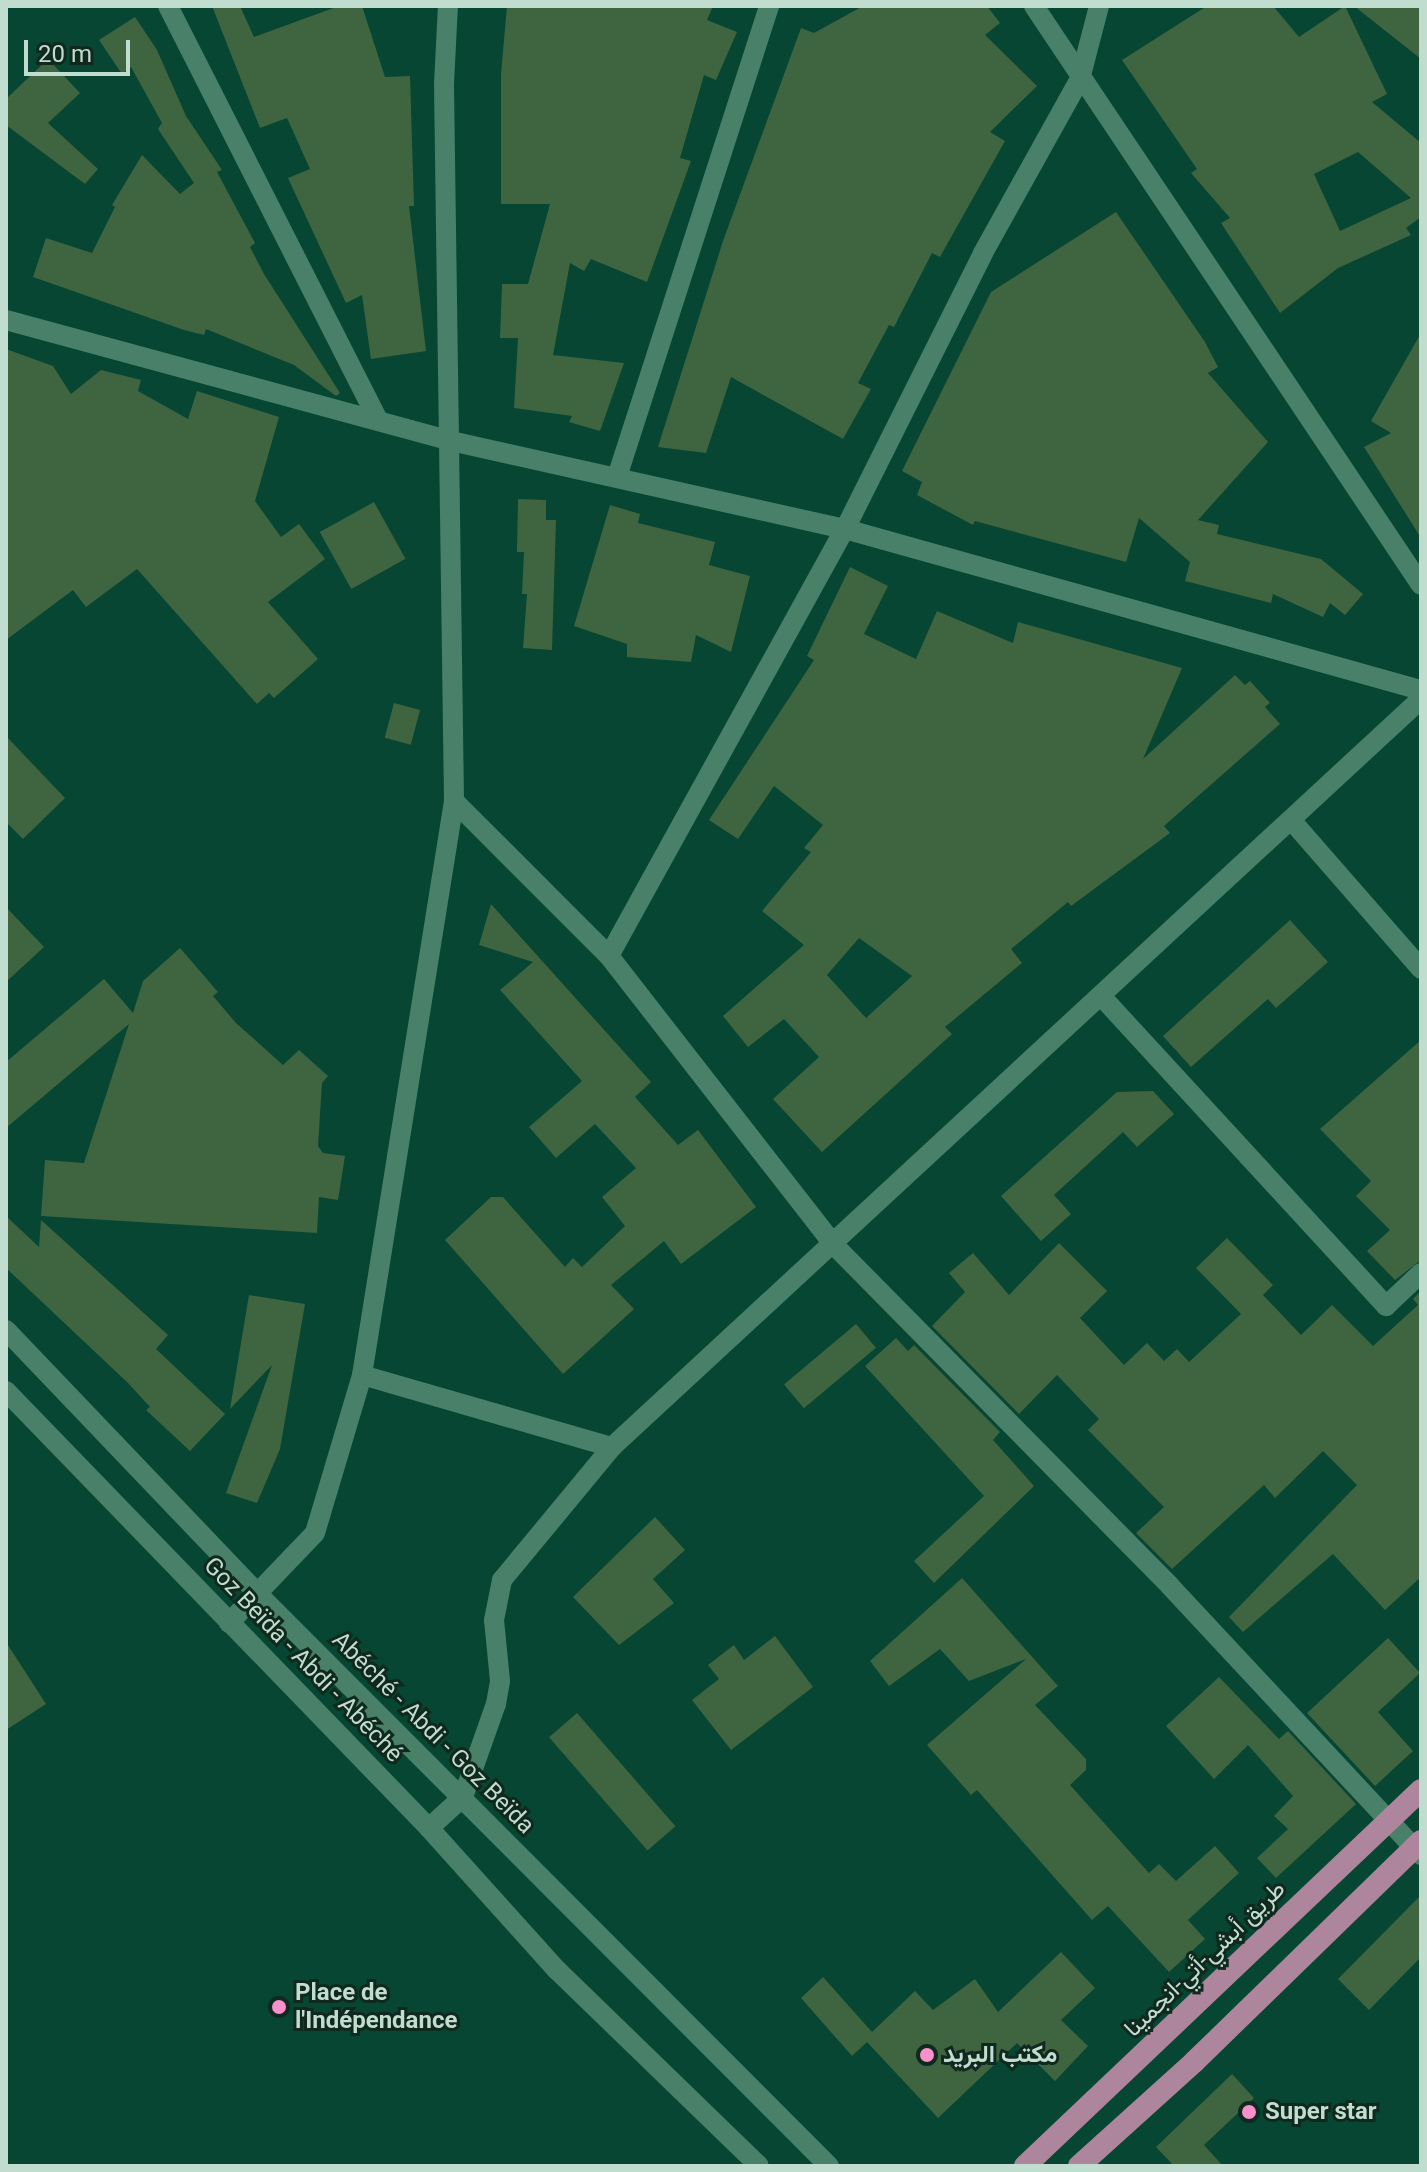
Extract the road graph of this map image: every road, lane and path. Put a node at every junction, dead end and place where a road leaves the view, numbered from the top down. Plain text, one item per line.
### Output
1 (168, 6) edge
2 (448, 6) edge
3 (769, 6) edge
4 (1034, 6) edge
5 (1099, 6) edge
6 (1080, 79) junction
7 (6, 320) edge
8 (378, 420) junction
9 (451, 441) junction
10 (617, 477) junction
11 (845, 529) junction
12 (1421, 585) edge
13 (1421, 690) edge
14 (1421, 699) edge
15 (454, 801) junction
16 (1292, 821) junction
17 (609, 956) junction
18 (1421, 969) edge
19 (1102, 997) junction
20 (833, 1244) junction
21 (1421, 1273) edge
22 (6, 1330) edge
23 (362, 1375) junction
24 (6, 1391) edge
25 (612, 1447) junction
26 (257, 1593) junction
27 (229, 1623) junction
28 (1421, 1790) edge
29 (463, 1797) junction
30 (1389, 1820) junction
31 (429, 1828) junction
32 (1419, 1848) edge
33 (759, 2166) edge
34 (829, 2166) edge
35 (1025, 2166) edge
36 (1079, 2166) edge

1 - 8 street
2 - 9 street
3 - 10 street
4 - 6 street
5 - 6 street
6 - 11 street
6 - 12 street
7 - 8 street
8 - 9 street
9 - 10 street
9 - 15 street
10 - 11 street
11 - 13 street
11 - 17 street
14 - 16 street
15 - 17 street
15 - 23 street
16 - 18 street
16 - 19 street
17 - 20 street
19 - 20 street
19 - 21 street
20 - 25 street
20 - 30 street
22 - 26 street, Abéché - Abdi - Goz Beïda
23 - 25 street
23 - 26 street
24 - 27 street, Goz Beïda - Abdi - Abéché
25 - 29 street
26 - 27 street
26 - 29 street, Abéché - Abdi - Goz Beïda
27 - 31 street, Goz Beïda - Abdi - Abéché
28 - 30 highway, طريق أبشي-أتي-انجمينا
29 - 31 street
29 - 34 street, Abéché - Abdi - Goz Beïda
30 - 32 street
30 - 35 highway, طريق أبشي-أتي-انجمينا
31 - 33 street, Goz Beïda - Abdi - Abéché
32 - 36 highway

